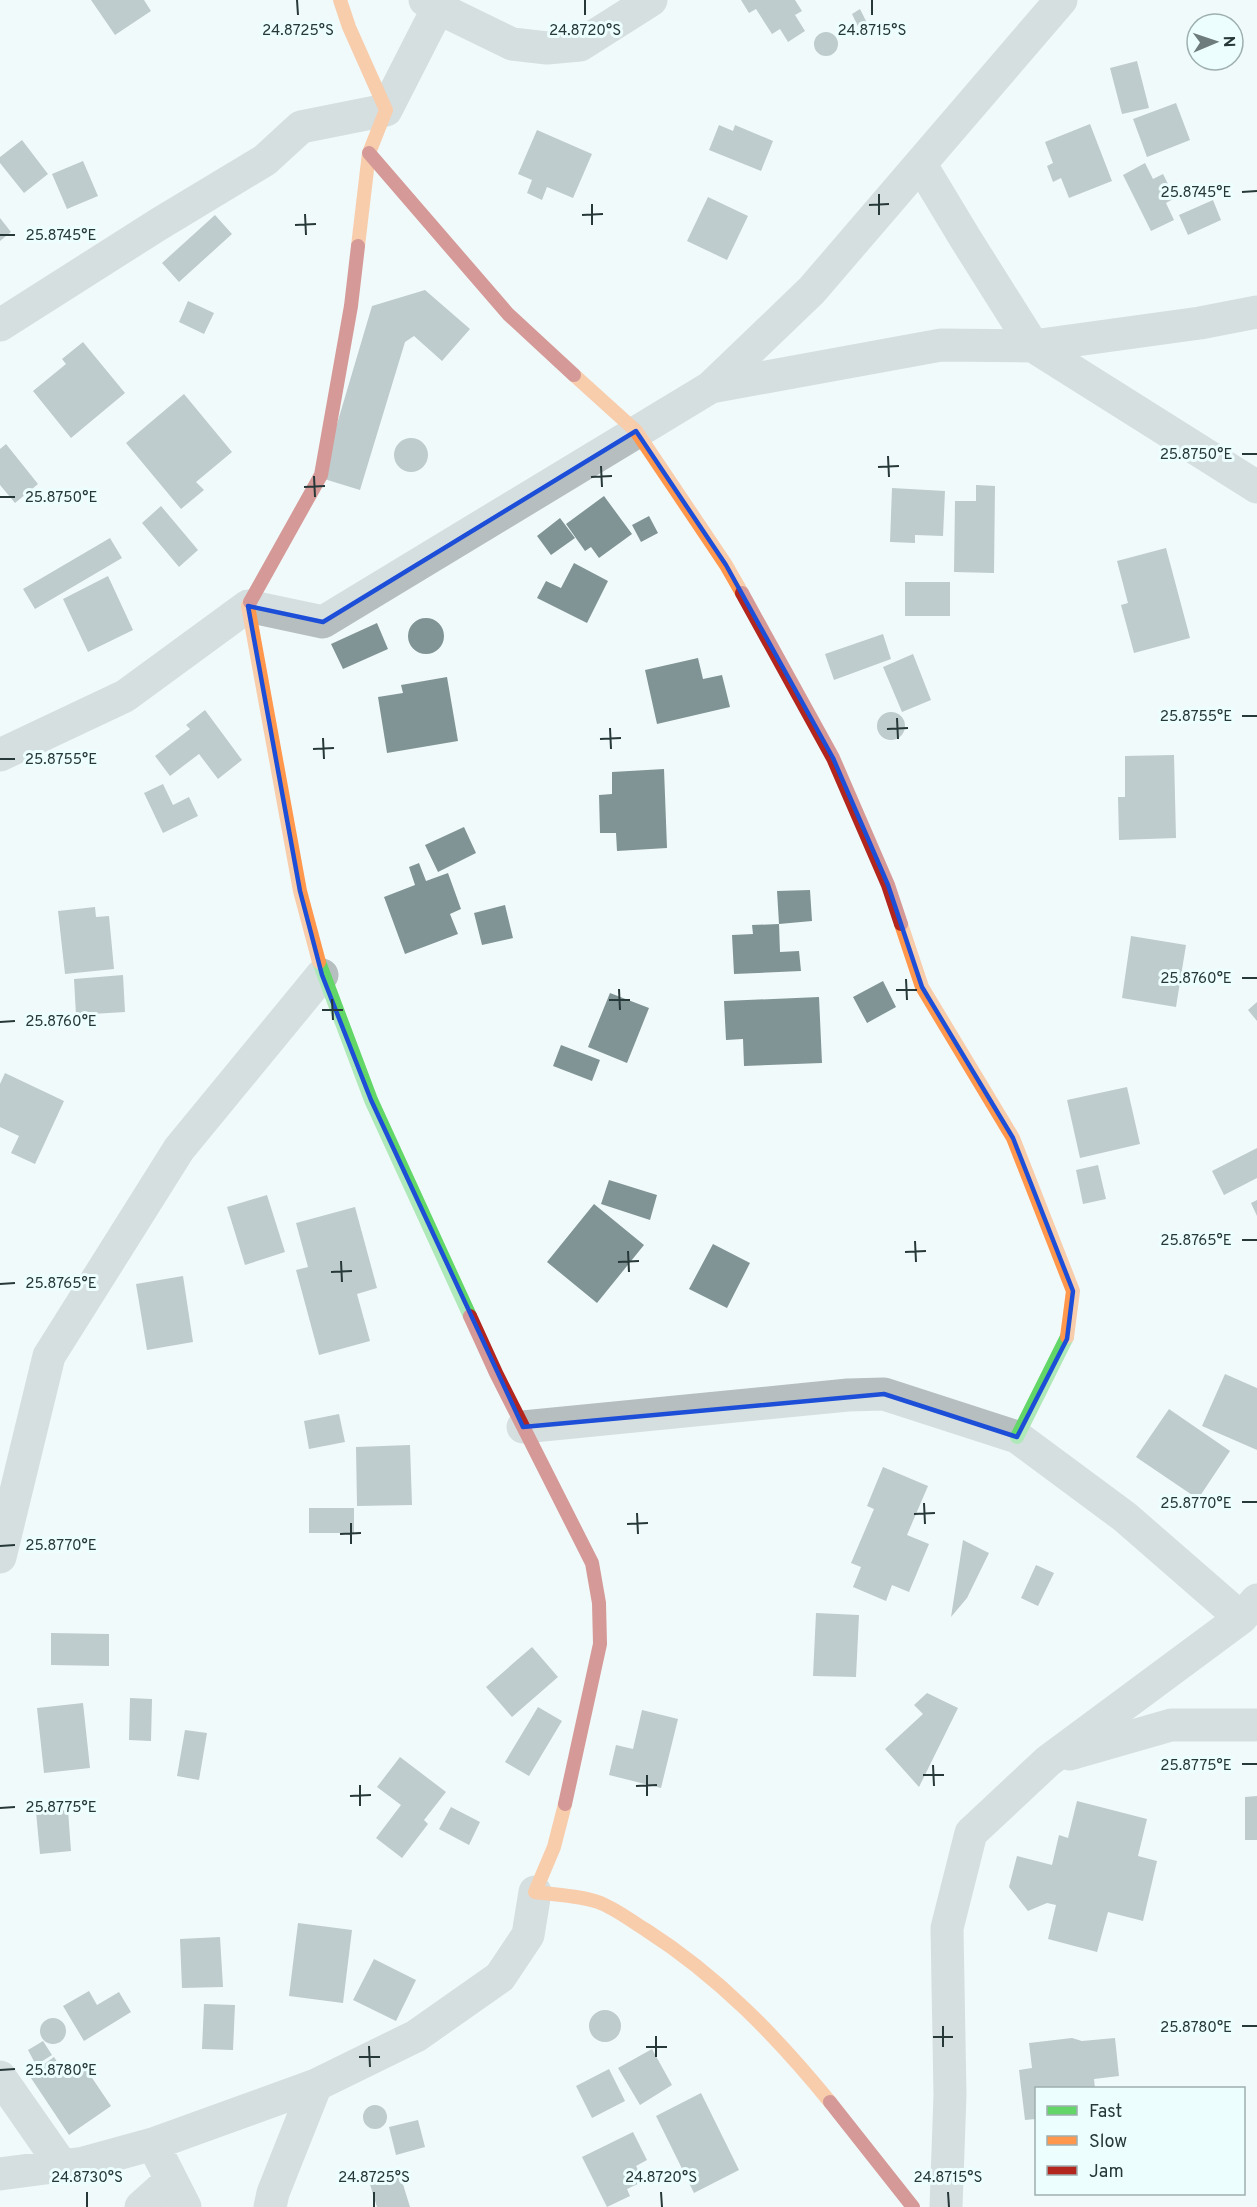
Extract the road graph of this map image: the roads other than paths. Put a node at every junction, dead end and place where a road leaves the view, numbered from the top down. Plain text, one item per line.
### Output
1 (340, 0) edge
2 (651, 0) edge
3 (1061, 0) edge
4 (434, 3) edge
5 (386, 110) junction
6 (369, 153) junction
7 (921, 165) junction
8 (1257, 312) edge
9 (0, 325) edge
10 (1033, 346) junction
11 (711, 387) junction
12 (636, 431) junction
13 (1257, 487) edge
14 (248, 606) junction
15 (0, 754) edge
16 (322, 975) junction
17 (523, 1427) junction
18 (1017, 1437) junction
19 (0, 1557) edge
20 (1249, 1609) edge
21 (1257, 1725) edge
22 (1048, 1761) junction
23 (535, 1892) junction
24 (0, 2077) edge
25 (316, 2085) junction
26 (153, 2144) junction
27 (62, 2166) junction
28 (0, 2174) edge
29 (178, 2194) edge
30 (141, 2207) edge
31 (270, 2207) edge
32 (913, 2207) edge
33 (946, 2207) edge

1 - 5 street
2 - 4 street
3 - 7 street
4 - 5 street
5 - 6 street
5 - 9 street
6 - 12 street
6 - 14 street
7 - 10 street
7 - 11 street
8 - 10 street
10 - 11 street
10 - 13 street
11 - 12 street
12 - 14 street
12 - 18 street
14 - 15 street
14 - 16 street
16 - 17 street
16 - 19 street
17 - 18 street
17 - 23 street
18 - 20 street
20 - 22 street
21 - 22 street
22 - 33 street
23 - 25 street
23 - 32 street
24 - 27 street
25 - 26 street
25 - 31 street
26 - 27 street
26 - 29 street
27 - 28 street
29 - 30 street

